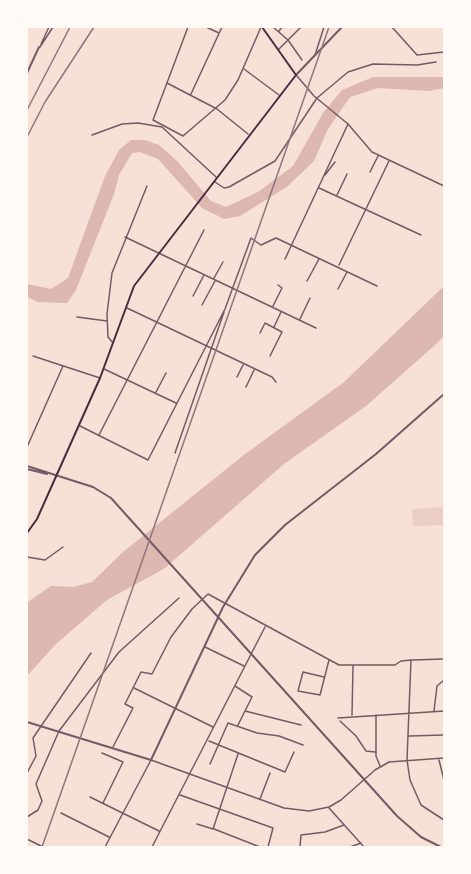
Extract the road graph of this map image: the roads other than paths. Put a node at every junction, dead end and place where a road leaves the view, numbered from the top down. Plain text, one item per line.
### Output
1 (49, 27) edge
2 (53, 27) edge
3 (188, 27) edge
4 (206, 27) edge
5 (222, 27) edge
6 (261, 27) edge
7 (273, 27) edge
8 (282, 27) edge
9 (301, 27) edge
10 (324, 27) edge
11 (336, 27) edge
12 (342, 27) edge
13 (392, 27) edge
14 (398, 27) edge
15 (395, 30) junction
16 (278, 32) junction
17 (219, 33) junction
18 (336, 33) junction
19 (288, 40) junction
20 (39, 47) junction
21 (278, 50) junction
22 (444, 52) edge
23 (314, 56) junction
24 (302, 60) dead end
25 (436, 62) dead end
26 (243, 69) junction
27 (27, 73) edge
28 (296, 75) junction
29 (166, 83) junction
30 (191, 95) junction
31 (280, 96) junction
32 (317, 99) junction
33 (217, 109) junction
34 (347, 123) junction
35 (92, 135) dead end
36 (249, 135) junction
37 (379, 155) junction
38 (389, 160) junction
39 (334, 162) dead end
40 (370, 172) dead end
41 (347, 174) dead end
42 (324, 175) junction
43 (216, 177) junction
44 (212, 182) junction
45 (147, 186) dead end
46 (444, 186) edge
47 (319, 188) junction
48 (337, 196) junction
49 (366, 209) junction
50 (204, 230) dead end
51 (421, 235) dead end
52 (125, 237) junction
53 (291, 245) junction
54 (158, 253) junction
55 (320, 258) junction
56 (285, 259) dead end
57 (223, 262) dead end
58 (185, 266) junction
59 (339, 267) junction
60 (348, 271) junction
61 (204, 275) junction
62 (214, 279) junction
63 (307, 281) dead end
64 (278, 285) dead end
65 (377, 286) dead end
66 (233, 288) junction
67 (338, 289) dead end
68 (193, 296) dead end
69 (310, 298) dead end
70 (202, 305) dead end
71 (125, 307) junction
72 (272, 307) junction
73 (282, 311) junction
74 (224, 312) junction
75 (77, 317) dead end
76 (300, 320) junction
77 (108, 321) junction
78 (156, 322) junction
79 (274, 328) junction
80 (316, 328) dead end
81 (260, 333) dead end
82 (113, 343) junction
83 (206, 346) junction
84 (212, 349) junction
85 (33, 356) dead end
86 (270, 356) dead end
87 (244, 364) junction
88 (63, 366) junction
89 (104, 368) junction
90 (255, 370) junction
91 (166, 373) dead end
92 (237, 377) dead end
93 (100, 378) junction
94 (128, 379) junction
95 (276, 382) dead end
96 (246, 387) dead end
97 (156, 393) junction
98 (444, 394) edge
99 (177, 403) junction
100 (79, 426) junction
101 (99, 436) junction
102 (27, 447) edge
103 (175, 453) dead end
104 (27, 467) edge
105 (56, 476) junction
106 (27, 533) edge
107 (63, 547) dead end
108 (27, 557) edge
109 (179, 598) dead end
110 (224, 604) junction
111 (265, 627) junction
112 (205, 646) junction
113 (91, 653) dead end
114 (444, 659) edge
115 (330, 660) junction
116 (411, 660) junction
117 (353, 665) junction
118 (245, 666) junction
119 (324, 677) junction
120 (444, 680) edge
121 (235, 686) junction
122 (133, 687) junction
123 (176, 708) junction
124 (245, 711) junction
125 (444, 711) edge
126 (434, 712) junction
127 (409, 713) junction
128 (376, 715) junction
129 (352, 716) junction
130 (338, 718) dead end
131 (340, 721) dead end
132 (27, 722) edge
133 (301, 725) dead end
134 (40, 726) junction
135 (237, 726) junction
136 (214, 727) junction
137 (59, 731) junction
138 (444, 735) edge
139 (408, 736) junction
140 (208, 740) junction
141 (217, 744) junction
142 (303, 746) dead end
143 (112, 748) junction
144 (294, 752) dead end
145 (376, 752) junction
146 (102, 753) dead end
147 (238, 753) junction
148 (439, 758) junction
149 (444, 758) edge
150 (151, 760) junction
151 (407, 760) junction
152 (210, 764) dead end
153 (380, 767) junction
154 (27, 772) edge
155 (270, 773) dead end
156 (190, 774) junction
157 (365, 780) junction
158 (444, 780) edge
159 (227, 787) junction
160 (180, 795) junction
161 (90, 797) dead end
162 (260, 799) junction
163 (103, 803) junction
164 (329, 807) junction
165 (220, 808) junction
166 (122, 812) junction
167 (61, 813) dead end
168 (27, 818) edge
169 (444, 820) edge
170 (197, 824) dead end
171 (344, 825) junction
172 (213, 829) junction
173 (160, 831) junction
174 (110, 837) junction
175 (27, 839) edge
176 (361, 843) junction
177 (43, 847) edge
178 (105, 847) edge
179 (152, 847) edge
180 (260, 847) edge
181 (268, 847) edge
182 (300, 847) edge
183 (350, 847) edge
184 (364, 847) edge
185 (441, 847) edge

1 - 20 street
2 - 20 street
3 - 29 street
4 - 17 street
5 - 17 street
6 - 21 main road
6 - 26 street
7 - 16 street
8 - 16 street
9 - 19 street
10 - 23 street
11 - 18 street
12 - 18 street
13 - 15 street
14 - 15 street
15 - 22 street
16 - 19 street
17 - 30 street
18 - 23 street
19 - 21 street
19 - 24 street
20 - 27 street
21 - 28 main road
23 - 28 street
25 - 32 street
26 - 31 street
26 - 33 street
28 - 31 main road
28 - 32 street
29 - 30 street
29 - 33 street
30 - 33 street
31 - 36 main road
32 - 34 street
32 - 44 street
33 - 36 street
34 - 37 street
34 - 42 street
35 - 43 street
36 - 43 main road
37 - 38 street
37 - 40 street
38 - 46 street
38 - 49 street
39 - 42 street
41 - 48 street
42 - 47 street
43 - 44 main road
44 - 54 main road
45 - 52 street
47 - 48 street
47 - 53 street
48 - 49 street
49 - 51 street
49 - 59 street
50 - 58 street
52 - 54 street
52 - 77 street
53 - 55 street
53 - 56 street
53 - 66 street
54 - 58 street
54 - 71 main road
55 - 59 street
55 - 63 street
57 - 62 street
58 - 61 street
58 - 78 street
59 - 60 street
60 - 65 street
60 - 67 street
61 - 62 street
61 - 68 street
62 - 66 street
62 - 70 street
64 - 72 street
66 - 72 street
66 - 74 street
69 - 76 street
71 - 78 street
71 - 82 main road
72 - 73 street
73 - 76 street
73 - 79 street
74 - 83 street
74 - 84 street
75 - 77 street
76 - 80 street
77 - 82 street
78 - 83 street
78 - 94 street
79 - 81 street
79 - 86 street
82 - 89 main road
83 - 84 street
83 - 99 street
84 - 87 street
84 - 103 street
85 - 88 street
87 - 90 street
87 - 92 street
88 - 93 street
88 - 102 street
89 - 93 main road
89 - 94 street
90 - 95 street
90 - 96 street
91 - 97 street
93 - 100 main road
94 - 97 street
94 - 101 street
97 - 99 street
98 - 110 street
99 - 101 street
100 - 101 street
100 - 105 main road
104 - 105 street
105 - 106 main road
105 - 157 street
107 - 108 street
109 - 137 street
110 - 111 street
110 - 112 street
110 - 122 street
111 - 115 street
111 - 118 street
112 - 118 street
112 - 123 street
113 - 134 street
114 - 116 street
115 - 117 street
115 - 119 street
116 - 117 street
116 - 127 street
117 - 129 street
118 - 121 street
119 - 119 street
120 - 126 street
121 - 124 street
121 - 136 street
122 - 123 street
122 - 143 street
123 - 136 street
123 - 150 street
124 - 133 street
124 - 135 street
125 - 126 street
126 - 127 street
127 - 128 street
127 - 139 street
128 - 129 street
128 - 145 street
129 - 130 street
131 - 145 street
132 - 134 street
134 - 137 street
134 - 154 street
135 - 141 street
135 - 142 street
136 - 140 street
137 - 143 street
137 - 168 street
138 - 139 street
139 - 151 street
140 - 141 street
140 - 156 street
141 - 147 street
141 - 152 street
143 - 150 street
144 - 147 street
145 - 153 street
146 - 163 street
147 - 159 street
148 - 149 street
148 - 151 street
148 - 158 street
150 - 156 street
150 - 166 street
151 - 153 street
151 - 169 street
153 - 157 street
155 - 162 street
156 - 159 street
156 - 160 street
157 - 164 street
157 - 185 street
159 - 162 street
159 - 165 street
160 - 165 street
160 - 173 street
161 - 163 street
162 - 164 street
163 - 166 street
164 - 171 street
165 - 172 street
165 - 181 street
166 - 173 street
166 - 174 street
167 - 174 street
170 - 172 street
171 - 176 street
171 - 182 street
172 - 180 street
173 - 179 street
174 - 178 street
175 - 177 street
176 - 183 street
176 - 184 street

